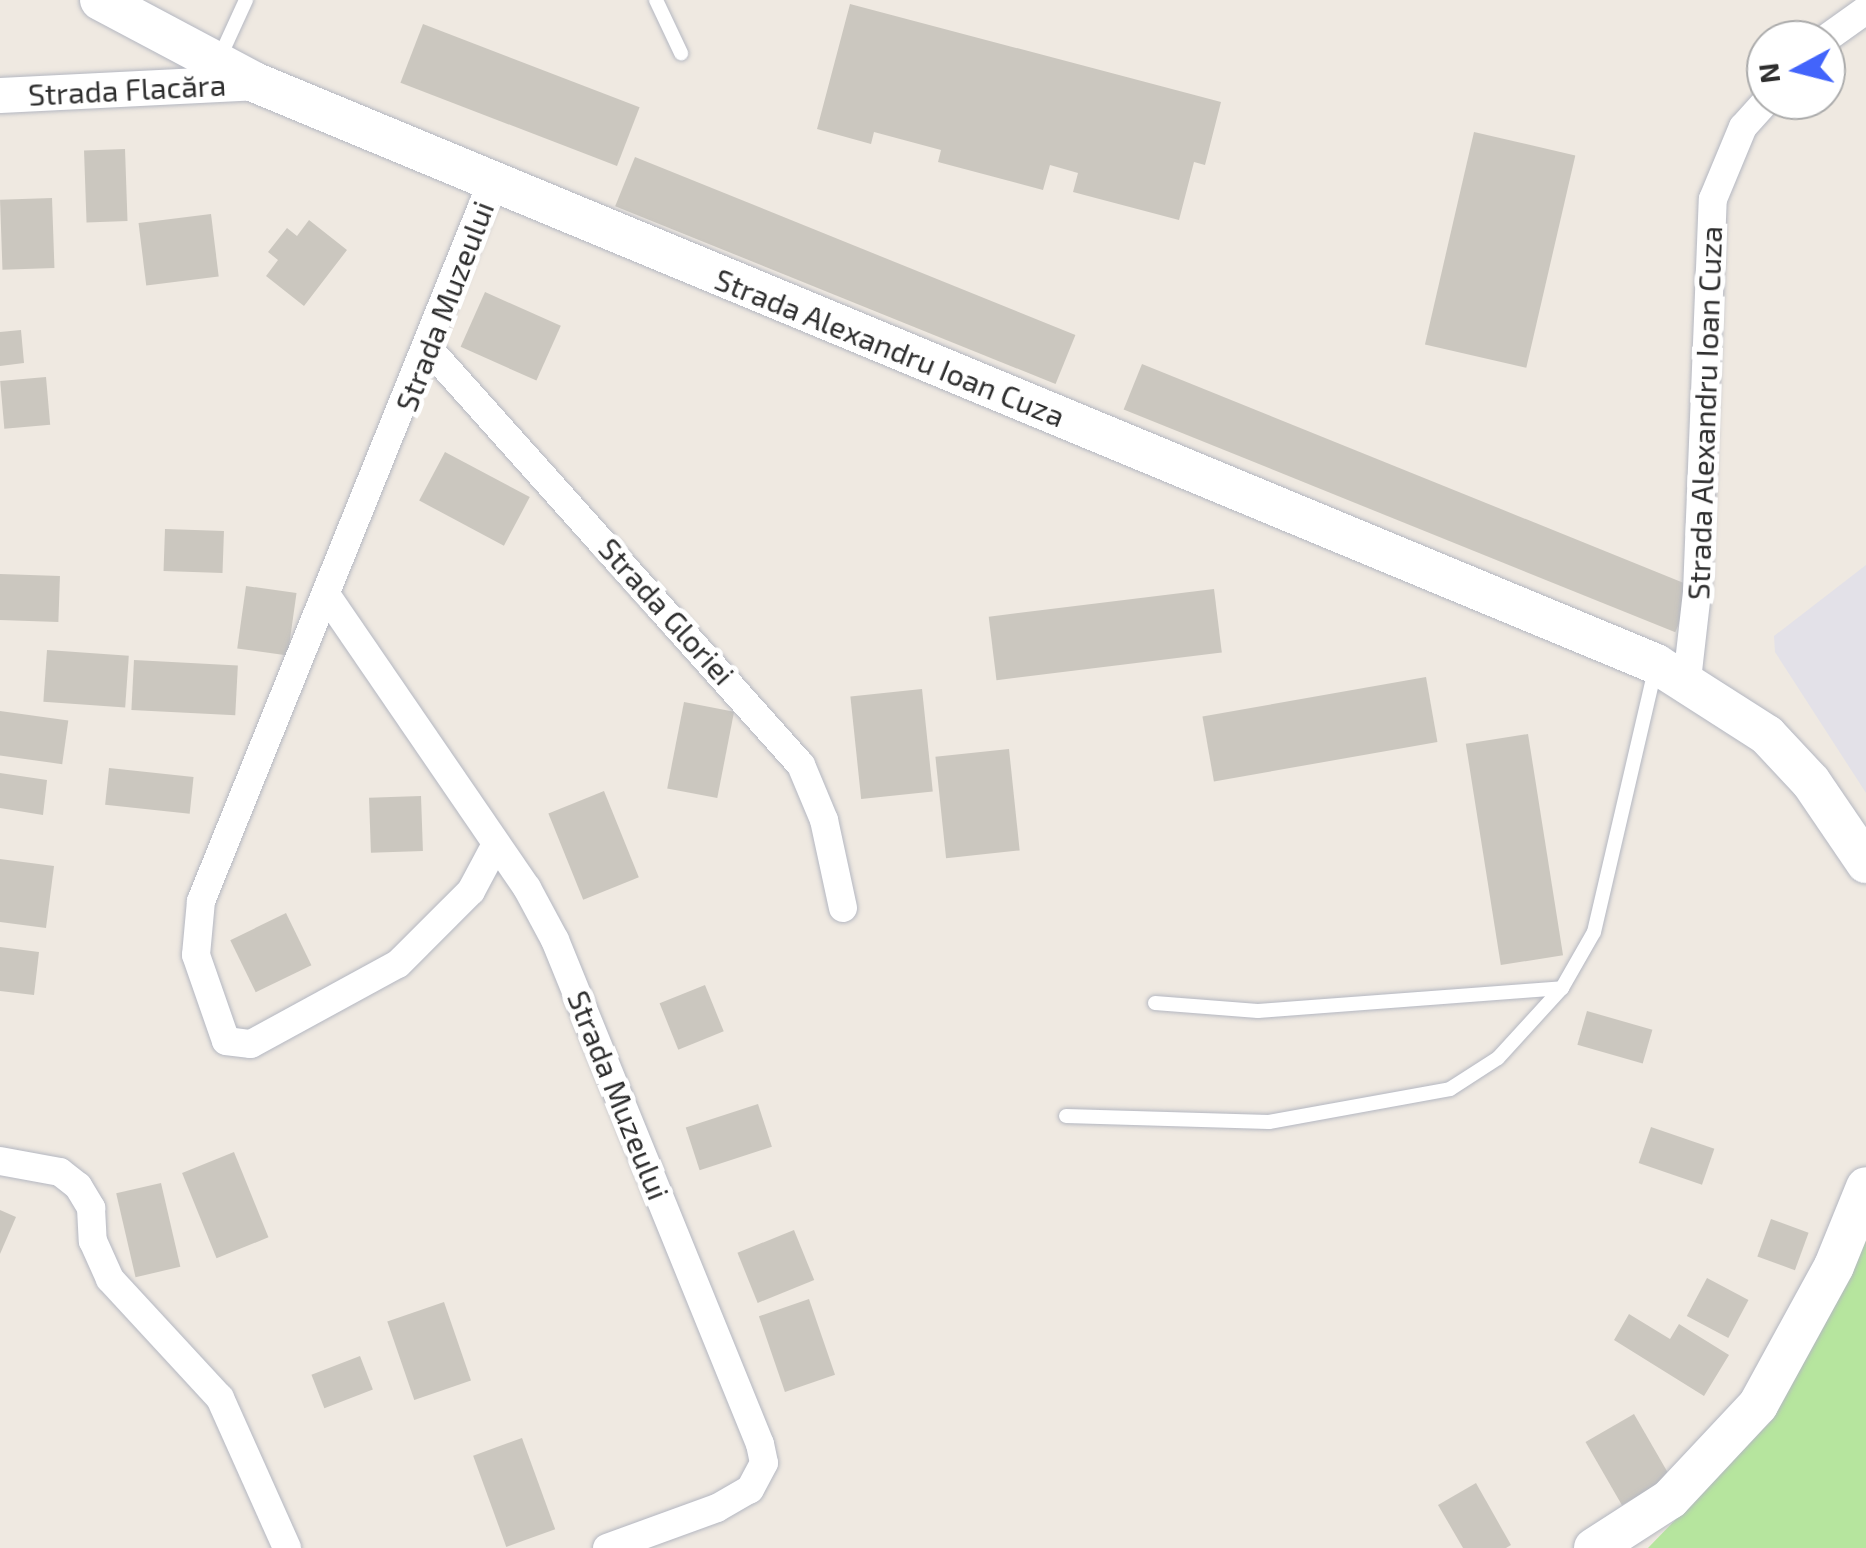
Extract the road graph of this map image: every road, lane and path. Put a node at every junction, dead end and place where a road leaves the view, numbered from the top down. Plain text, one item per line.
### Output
1 (100, 0) edge
2 (246, 0) edge
3 (656, 0) edge
4 (681, 53) dead end
5 (217, 65) junction
6 (254, 82) junction
7 (0, 96) edge
8 (1749, 120) edge
9 (492, 182) junction
10 (429, 349) junction
11 (327, 596) junction
12 (1672, 672) junction
13 (495, 846) junction
14 (1866, 863) edge
15 (843, 908) dead end
16 (1562, 988) junction
17 (1155, 1003) dead end
18 (1066, 1116) dead end
19 (0, 1161) edge
20 (1866, 1187) edge
21 (288, 1548) edge
22 (607, 1548) edge
23 (1594, 1548) edge

1 - 5 main road, Strada Alexandru Ioan Cuza
2 - 5 lane
3 - 4 lane
5 - 6 main road, Strada Alexandru Ioan Cuza
6 - 7 street, Strada Flacăra
6 - 9 main road, Strada Alexandru Ioan Cuza
8 - 12 street, Strada Alexandru Ioan Cuza
9 - 10 street, Strada Muzeului
9 - 12 main road, Strada Alexandru Ioan Cuza
10 - 11 street, Strada Muzeului
10 - 15 street, Strada Gloriei
11 - 13 street, Strada Muzeului
11 - 13 street, Strada Muzeului
12 - 14 main road, Strada Alexandru Ioan Cuza
12 - 16 lane
13 - 22 street, Strada Muzeului
16 - 17 lane
16 - 18 lane
19 - 21 street
20 - 23 main road

